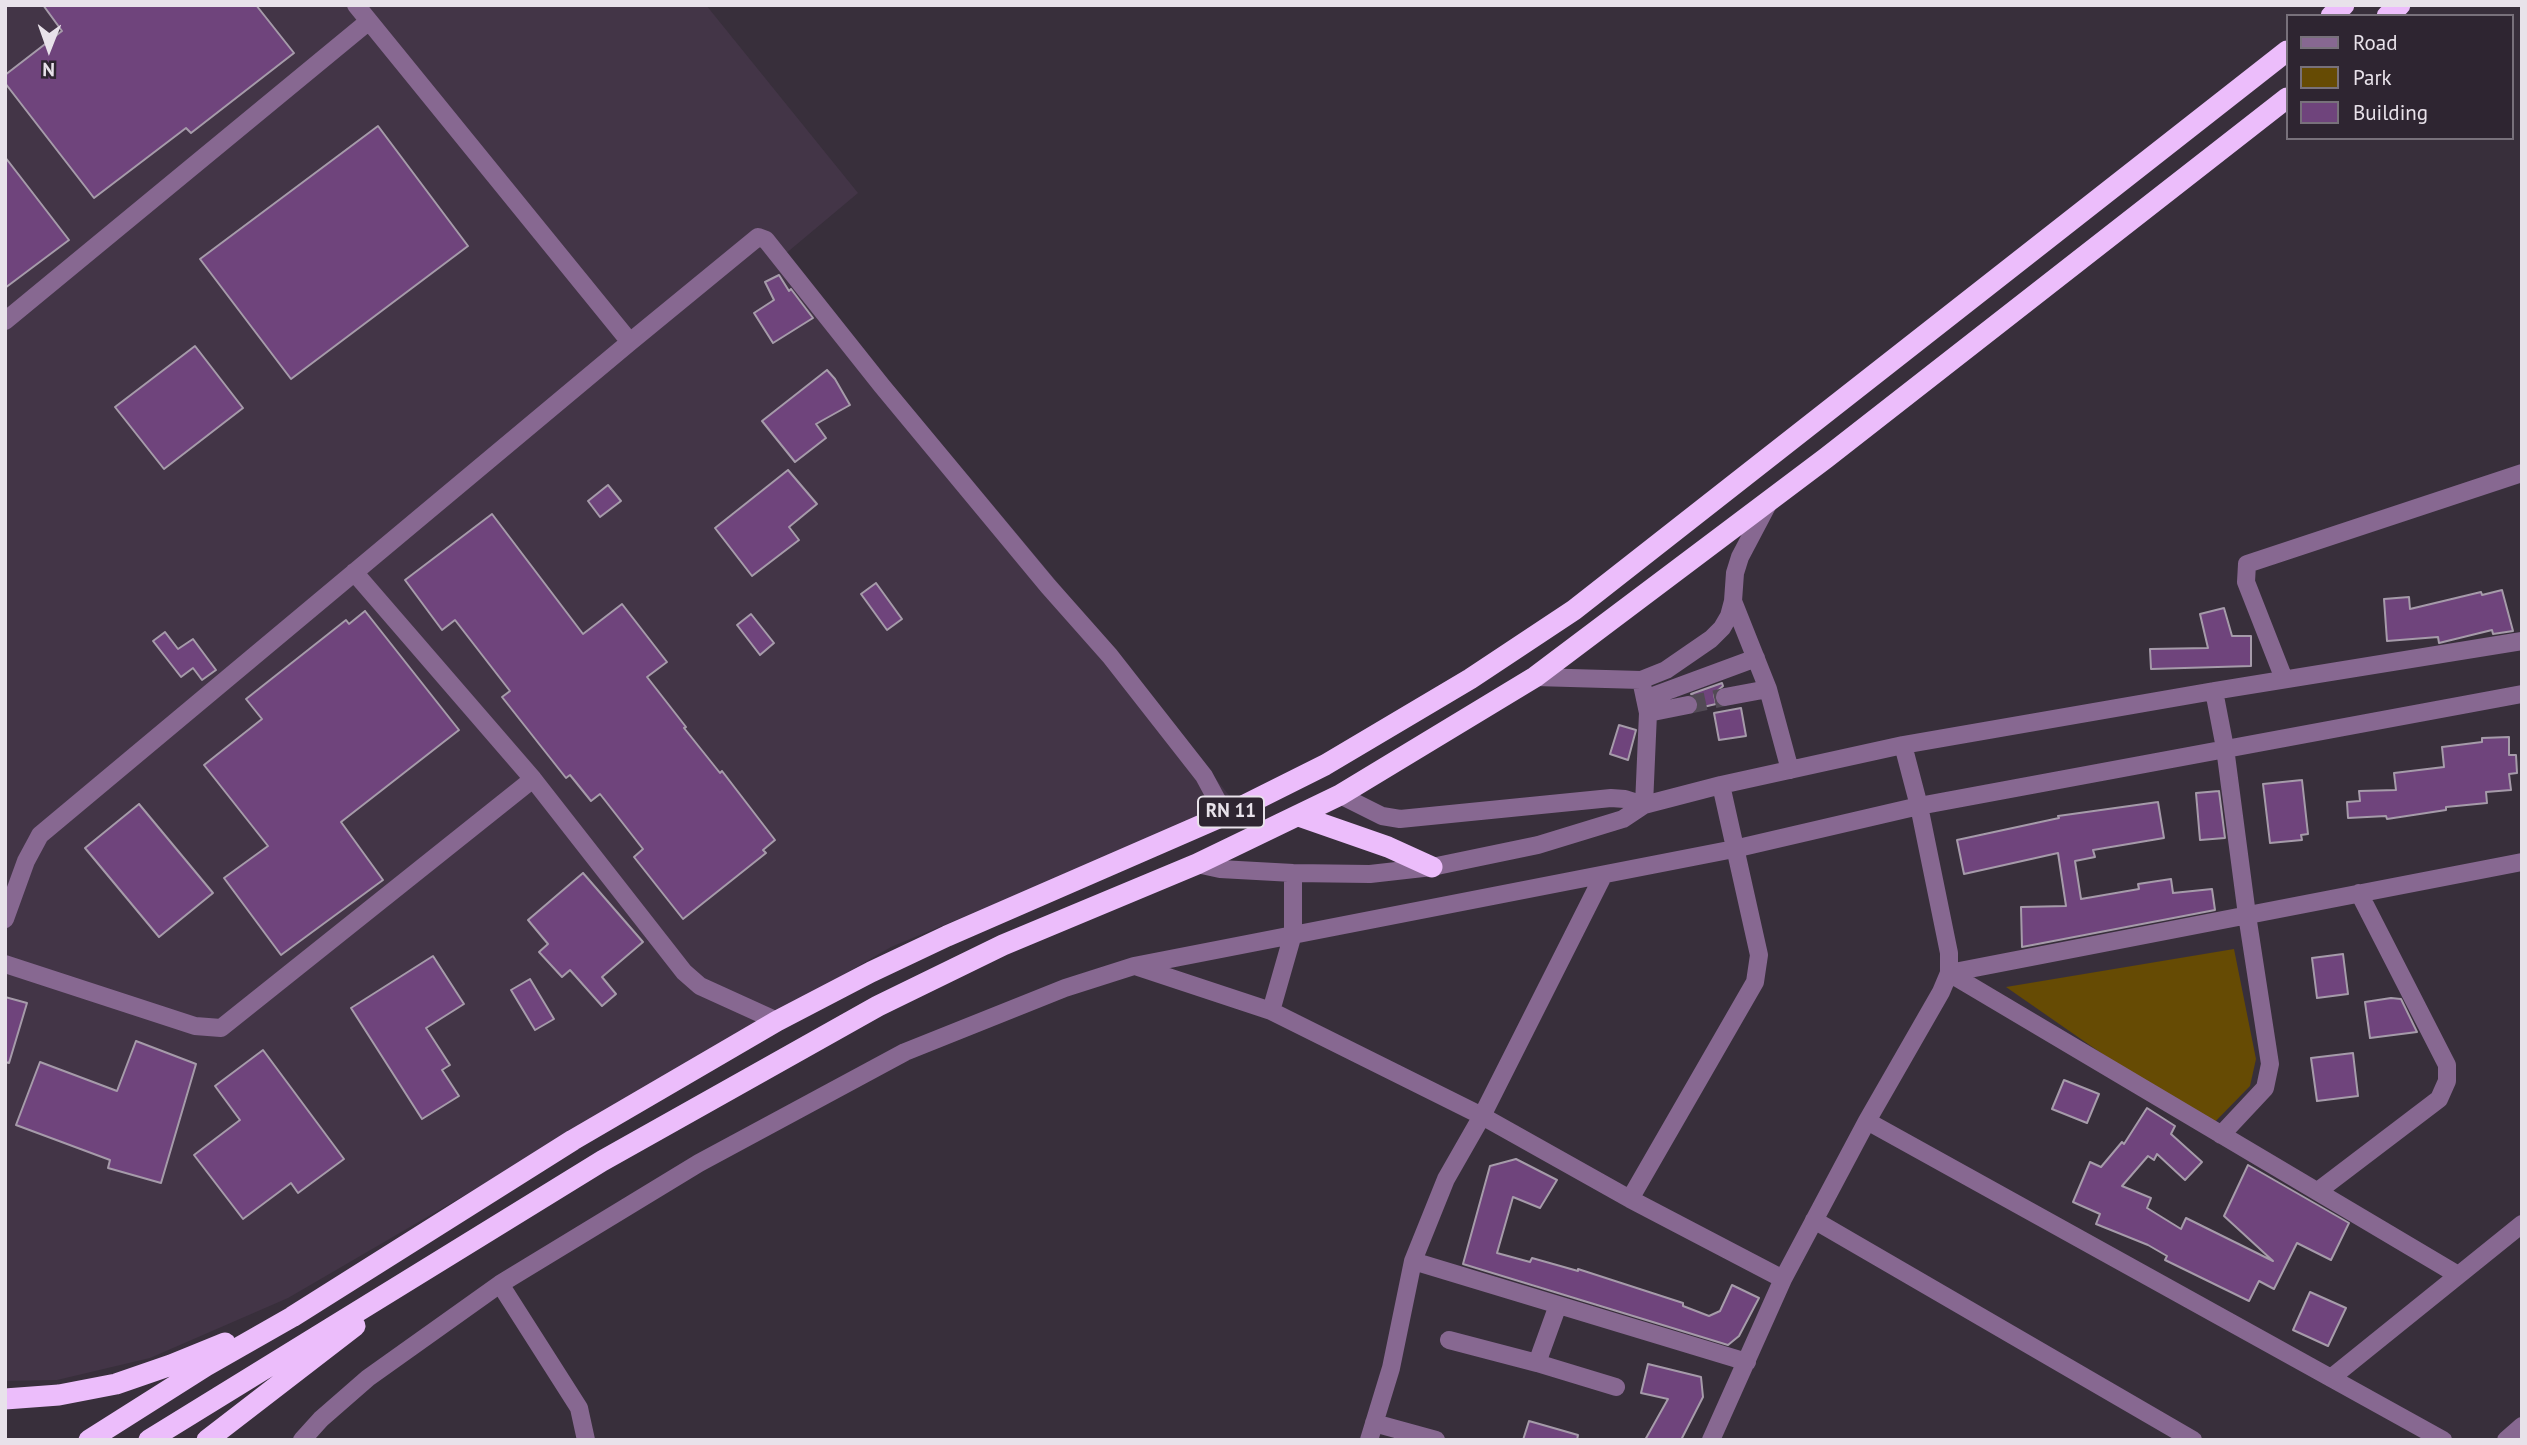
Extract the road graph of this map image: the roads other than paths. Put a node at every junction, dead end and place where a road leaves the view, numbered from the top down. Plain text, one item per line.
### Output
1 (356, 5) edge
2 (369, 21) junction
3 (2286, 52) edge
4 (2286, 99) edge
5 (5, 321) edge
6 (630, 342) junction
7 (2522, 473) edge
8 (1769, 502) junction
9 (354, 572) junction
10 (1733, 601) junction
11 (2522, 640) edge
12 (1756, 658) junction
13 (1535, 677) junction
14 (2284, 679) junction
15 (1641, 680) junction
16 (1768, 689) junction
17 (2214, 691) junction
18 (2522, 694) edge
19 (1725, 697) tunnel mouth
20 (1688, 705) tunnel mouth
21 (1647, 706) junction
22 (1903, 745) junction
23 (2225, 748) junction
24 (1790, 770) junction
25 (533, 779) junction
26 (1721, 785) junction
27 (1340, 795) junction
28 (1644, 805) junction
29 (1919, 806) junction
30 (1225, 815) junction
31 (1299, 816) junction
32 (1734, 849) junction
33 (1197, 864) junction
34 (2520, 865) edge
35 (1432, 867) junction
36 (1293, 873) junction
37 (1603, 876) junction
38 (2359, 894) junction
39 (2247, 915) junction
40 (5, 919) edge
41 (1293, 934) junction
42 (5, 964) edge
43 (1134, 966) junction
44 (1949, 973) junction
45 (1271, 1011) junction
46 (777, 1021) junction
47 (1482, 1116) junction
48 (1867, 1121) junction
49 (2221, 1135) junction
50 (2318, 1191) junction
51 (1630, 1199) junction
52 (1814, 1220) junction
53 (2522, 1224) edge
54 (450, 1253) junction
55 (1413, 1261) junction
56 (2458, 1275) junction
57 (1783, 1279) junction
58 (500, 1284) junction
59 (1558, 1305) junction
60 (292, 1317) junction
61 (1449, 1340) dead end
62 (1747, 1362) junction
63 (1537, 1363) junction
64 (2331, 1378) junction
65 (1616, 1387) dead end
66 (5, 1399) edge
67 (2522, 1426) edge
68 (1371, 1432) edge
69 (89, 1440) edge
70 (149, 1440) edge
71 (207, 1440) edge
72 (302, 1440) edge
73 (586, 1440) edge
74 (1436, 1440) edge
75 (1711, 1440) edge
76 (2193, 1440) edge
77 (2443, 1440) edge
78 (2506, 1440) edge

1 - 2 street
2 - 5 street
2 - 6 street
3 - 30 highway, RN 11
4 - 8 highway, RN 11
6 - 9 street
6 - 30 street
7 - 14 street
8 - 10 street
8 - 13 highway, RN 11
9 - 25 street
9 - 40 street
10 - 12 street
10 - 15 street
11 - 14 street
12 - 16 street
12 - 21 street
13 - 15 street
13 - 27 highway, RN 11
14 - 17 street
15 - 21 street
16 - 19 street
16 - 24 street
17 - 22 street
17 - 23 street
18 - 23 street
20 - 21 street
21 - 28 street
22 - 24 street
22 - 29 street
23 - 29 street
23 - 39 street
24 - 26 street
25 - 42 street
25 - 46 street
26 - 28 street
26 - 32 street
27 - 28 street
27 - 31 highway, RN 11
28 - 35 street
29 - 32 street
29 - 44 street
30 - 46 highway, RN 11
31 - 33 highway, RN 11
31 - 35 highway
32 - 37 street
32 - 51 street
33 - 36 street
33 - 54 highway, RN 11
34 - 38 street
35 - 36 street
36 - 41 street
37 - 41 street
37 - 47 street
38 - 39 street
38 - 50 street
39 - 44 street
39 - 49 street
41 - 43 street
41 - 45 street
43 - 45 street
43 - 58 street
44 - 48 street
44 - 49 street
45 - 47 street
46 - 60 highway, RN 11
47 - 51 street
47 - 55 street
48 - 52 street
48 - 64 street
49 - 50 street
50 - 56 street
51 - 57 street
52 - 57 street
52 - 76 street
53 - 56 street
54 - 70 highway, RN 11
54 - 71 highway
55 - 59 street
55 - 68 street
56 - 64 street
57 - 62 street
58 - 72 street
58 - 73 street
59 - 62 street
59 - 63 street
60 - 66 highway
60 - 69 highway, RN 11
61 - 63 street
62 - 75 street
63 - 65 street
64 - 77 street
67 - 78 street
68 - 74 street

